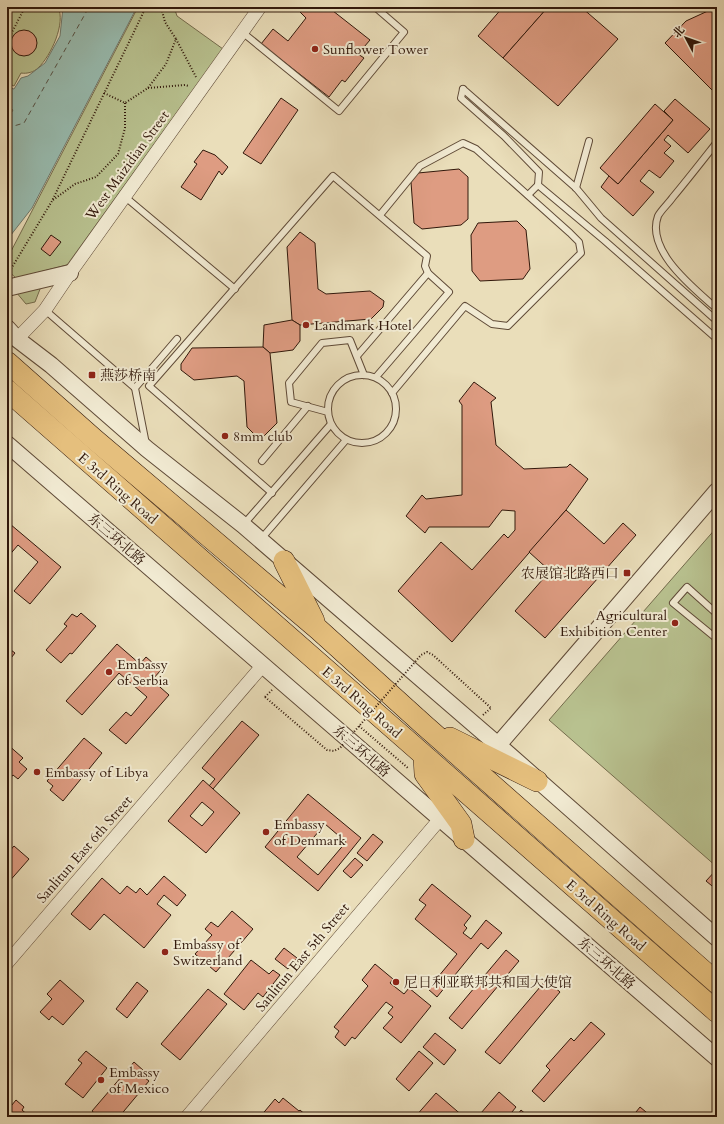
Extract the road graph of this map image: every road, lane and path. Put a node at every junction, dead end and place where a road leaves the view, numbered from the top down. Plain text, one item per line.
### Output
1 (25, 7) edge
2 (146, 7) edge
3 (161, 7) edge
4 (260, 7) edge
5 (375, 7) edge
6 (242, 32) junction
7 (176, 39) junction
8 (7, 42) edge
9 (148, 88) junction
10 (202, 89) junction
11 (104, 93) junction
12 (125, 103) junction
13 (589, 141) dead end
14 (717, 142) edge
15 (538, 185) junction
16 (576, 188) junction
17 (528, 195) junction
18 (124, 196) junction
19 (52, 201) junction
20 (380, 215) junction
21 (70, 273) junction
22 (428, 273) junction
23 (7, 275) edge
24 (7, 288) edge
25 (235, 289) junction
26 (717, 309) edge
27 (45, 310) junction
28 (717, 321) edge
29 (12, 333) edge
30 (177, 339) dead end
31 (717, 339) edge
32 (7, 352) edge
33 (357, 356) junction
34 (7, 362) edge
35 (364, 375) junction
36 (376, 377) junction
37 (134, 388) junction
38 (7, 390) edge
39 (392, 393) junction
40 (308, 406) junction
41 (328, 412) junction
42 (331, 424) junction
43 (346, 440) junction
44 (7, 444) edge
45 (147, 448) junction
46 (262, 461) dead end
47 (717, 491) edge
48 (272, 493) junction
49 (244, 525) junction
50 (260, 540) junction
51 (284, 561) junction
52 (717, 614) edge
53 (318, 629) junction
54 (717, 640) edge
55 (263, 665) junction
56 (265, 697) dead end
57 (491, 708) dead end
58 (424, 725) junction
59 (359, 726) junction
60 (498, 745) junction
61 (424, 757) junction
62 (401, 762) dead end
63 (538, 781) junction
64 (440, 818) junction
65 (464, 839) junction
66 (717, 938) edge
67 (7, 963) edge
68 (717, 983) edge
69 (717, 1012) edge
70 (717, 1058) edge
71 (187, 1117) edge

1 - 8 path
2 - 11 path
3 - 7 path
4 - 6 street, West Maizidian Street
5 - 6 lane
6 - 10 street, West Maizidian Street
7 - 9 path
7 - 10 path
9 - 10 path
9 - 12 path
10 - 18 street, West Maizidian Street
11 - 12 path
11 - 19 path
12 - 19 path
13 - 16 lane
14 - 26 lane
15 - 16 lane
15 - 17 lane
15 - 31 lane
16 - 28 lane
17 - 20 lane
17 - 39 lane
18 - 21 street, West Maizidian Street
18 - 25 lane
19 - 23 path
20 - 22 lane
20 - 25 lane
21 - 24 street
21 - 27 street, West Maizidian Street
22 - 33 lane
22 - 36 lane
25 - 48 lane
27 - 29 street, West Maizidian Street
27 - 37 lane
29 - 32 street
29 - 45 street
30 - 37 lane
33 - 35 lane
33 - 40 lane
34 - 53 highway, E 3rd Ring Road
35 - 36 lane
35 - 41 lane
36 - 39 lane
37 - 45 lane
38 - 61 highway, E 3rd Ring Road
39 - 43 lane
40 - 41 lane
40 - 46 lane
41 - 42 lane
42 - 43 lane
42 - 48 lane
43 - 50 lane
44 - 55 street, 东三环北路
45 - 49 street
47 - 60 street
48 - 49 lane
49 - 50 street
50 - 51 street
51 - 53 highway
51 - 60 street
52 - 54 lane
53 - 58 highway, E 3rd Ring Road
55 - 64 street, 东三环北路
55 - 67 street, Sanlitun East 6th Street
56 - 59 path, bridge
57 - 59 path, bridge
58 - 63 highway
58 - 68 highway, E 3rd Ring Road
59 - 62 path
60 - 63 street
61 - 65 highway
61 - 69 highway, E 3rd Ring Road
63 - 66 street
64 - 65 street, 东三环北路
64 - 71 street, Sanlitun East 5th Street
65 - 70 street, 东三环北路

